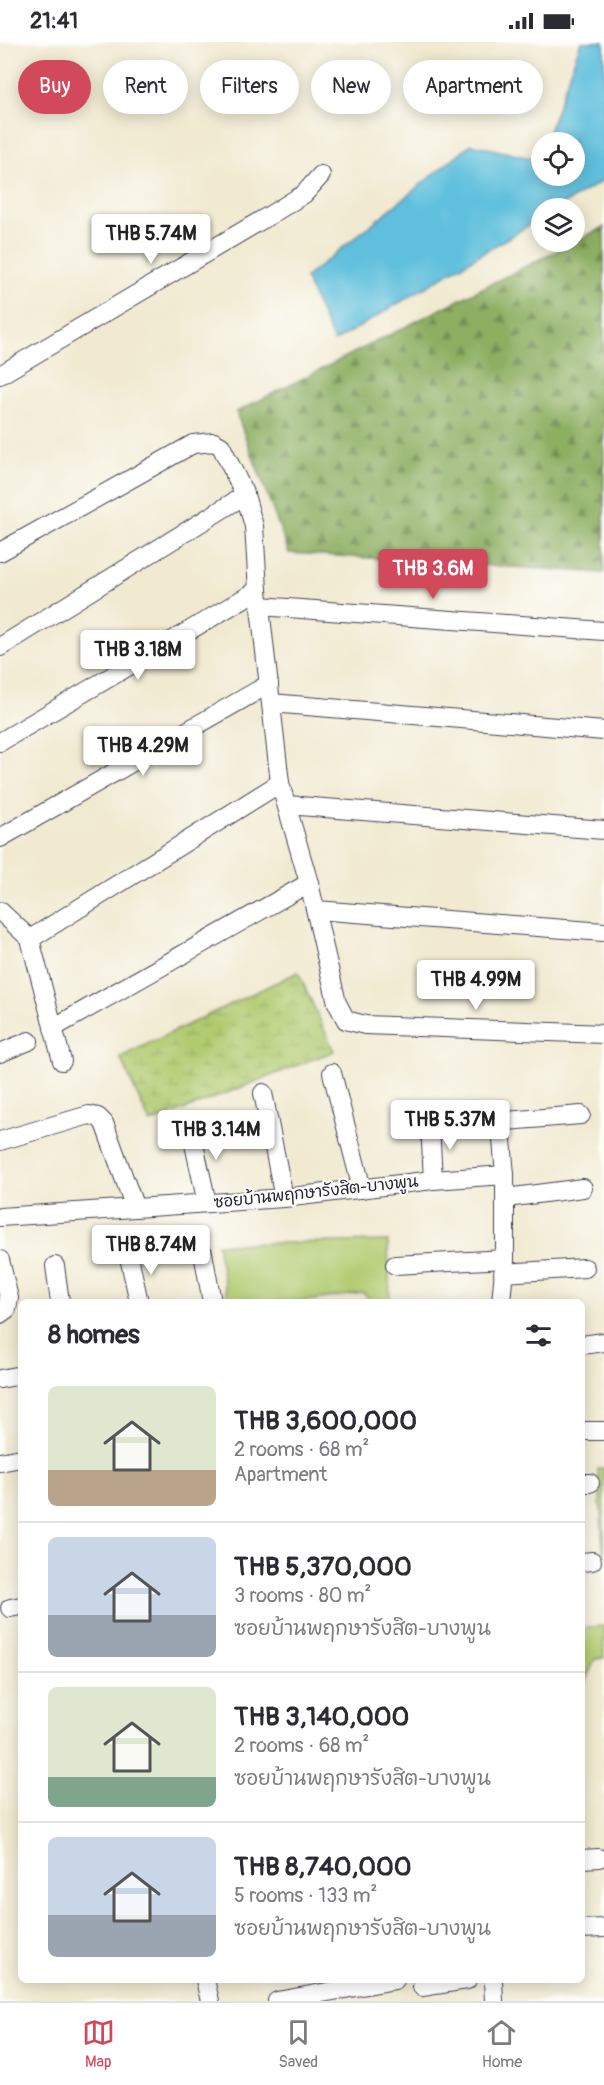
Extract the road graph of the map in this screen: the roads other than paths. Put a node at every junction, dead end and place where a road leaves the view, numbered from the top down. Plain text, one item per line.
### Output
1 (321, 175) dead end
2 (0, 375) edge
3 (245, 495) junction
4 (0, 552) edge
5 (259, 598) junction
6 (604, 631) edge
7 (0, 647) edge
8 (269, 684) junction
9 (271, 703) junction
10 (604, 731) edge
11 (0, 742) edge
12 (280, 783) junction
13 (287, 805) junction
14 (604, 830) edge
15 (0, 838) edge
16 (309, 883) junction
17 (316, 910) junction
18 (2, 916) edge
19 (604, 932) edge
20 (30, 939) junction
21 (53, 1028) junction
22 (604, 1034) edge
23 (28, 1041) dead end
24 (0, 1053) edge
25 (62, 1061) dead end
26 (332, 1073) dead end
27 (263, 1093) dead end
28 (581, 1115) dead end
29 (430, 1124) dead end
30 (190, 1126) dead end
31 (0, 1141) edge
32 (505, 1175) junction
33 (434, 1180) junction
34 (583, 1188) dead end
35 (362, 1189) junction
36 (284, 1198) junction
37 (506, 1198) junction
38 (207, 1203) junction
39 (135, 1208) junction
40 (0, 1217) edge
41 (203, 1253) dead end
42 (129, 1257) dead end
43 (0, 1260) edge
44 (395, 1265) dead end
45 (55, 1266) dead end
46 (504, 1266) junction
47 (585, 1268) dead end
48 (60, 1299) edge
49 (137, 1299) edge
50 (211, 1299) edge
51 (501, 1299) edge
52 (0, 1314) edge
53 (604, 1342) edge
54 (585, 1345) edge
55 (18, 1376) edge
56 (0, 1379) edge
57 (585, 1431) edge
58 (604, 1431) edge
59 (18, 1459) edge
60 (0, 1462) edge
61 (604, 1928) edge
62 (585, 1929) edge
63 (206, 1983) edge
64 (378, 1983) edge
65 (448, 1983) edge
66 (493, 1983) edge
67 (422, 1987) dead end
68 (210, 2001) edge
69 (277, 2001) edge
70 (494, 2001) edge

1 - 2 street
3 - 4 street
3 - 5 street
3 - 7 street
5 - 6 street
5 - 8 street
5 - 11 street
8 - 9 street
8 - 15 street
9 - 10 street
9 - 12 street
12 - 13 street
12 - 20 street
13 - 14 street
13 - 16 street
16 - 17 street
16 - 21 street
17 - 19 street
17 - 22 street
18 - 20 street
20 - 21 street
21 - 25 street
23 - 24 street
26 - 35 street
27 - 36 street
28 - 32 street
29 - 33 street
30 - 38 street
31 - 39 street
32 - 33 street, ซอยบ้านพฤกษารังสิต-บางพูน
32 - 37 street
33 - 35 street, ซอยบ้านพฤกษารังสิต-บางพูน
34 - 37 street
35 - 36 street, ซอยบ้านพฤกษารังสิต-บางพูน
36 - 38 street, ซอยบ้านพฤกษารังสิต-บางพูน
37 - 46 street
38 - 39 street, ซอยบ้านพฤกษารังสิต-บางพูน
39 - 40 street, ซอยบ้านพฤกษารังสิต-บางพูน
41 - 50 street
42 - 49 street
43 - 52 street
44 - 46 street
45 - 48 street
46 - 47 street
46 - 51 street
53 - 54 street
55 - 56 street
57 - 58 street
59 - 60 street
61 - 62 street
63 - 68 street
64 - 69 street
65 - 67 street
66 - 70 street

